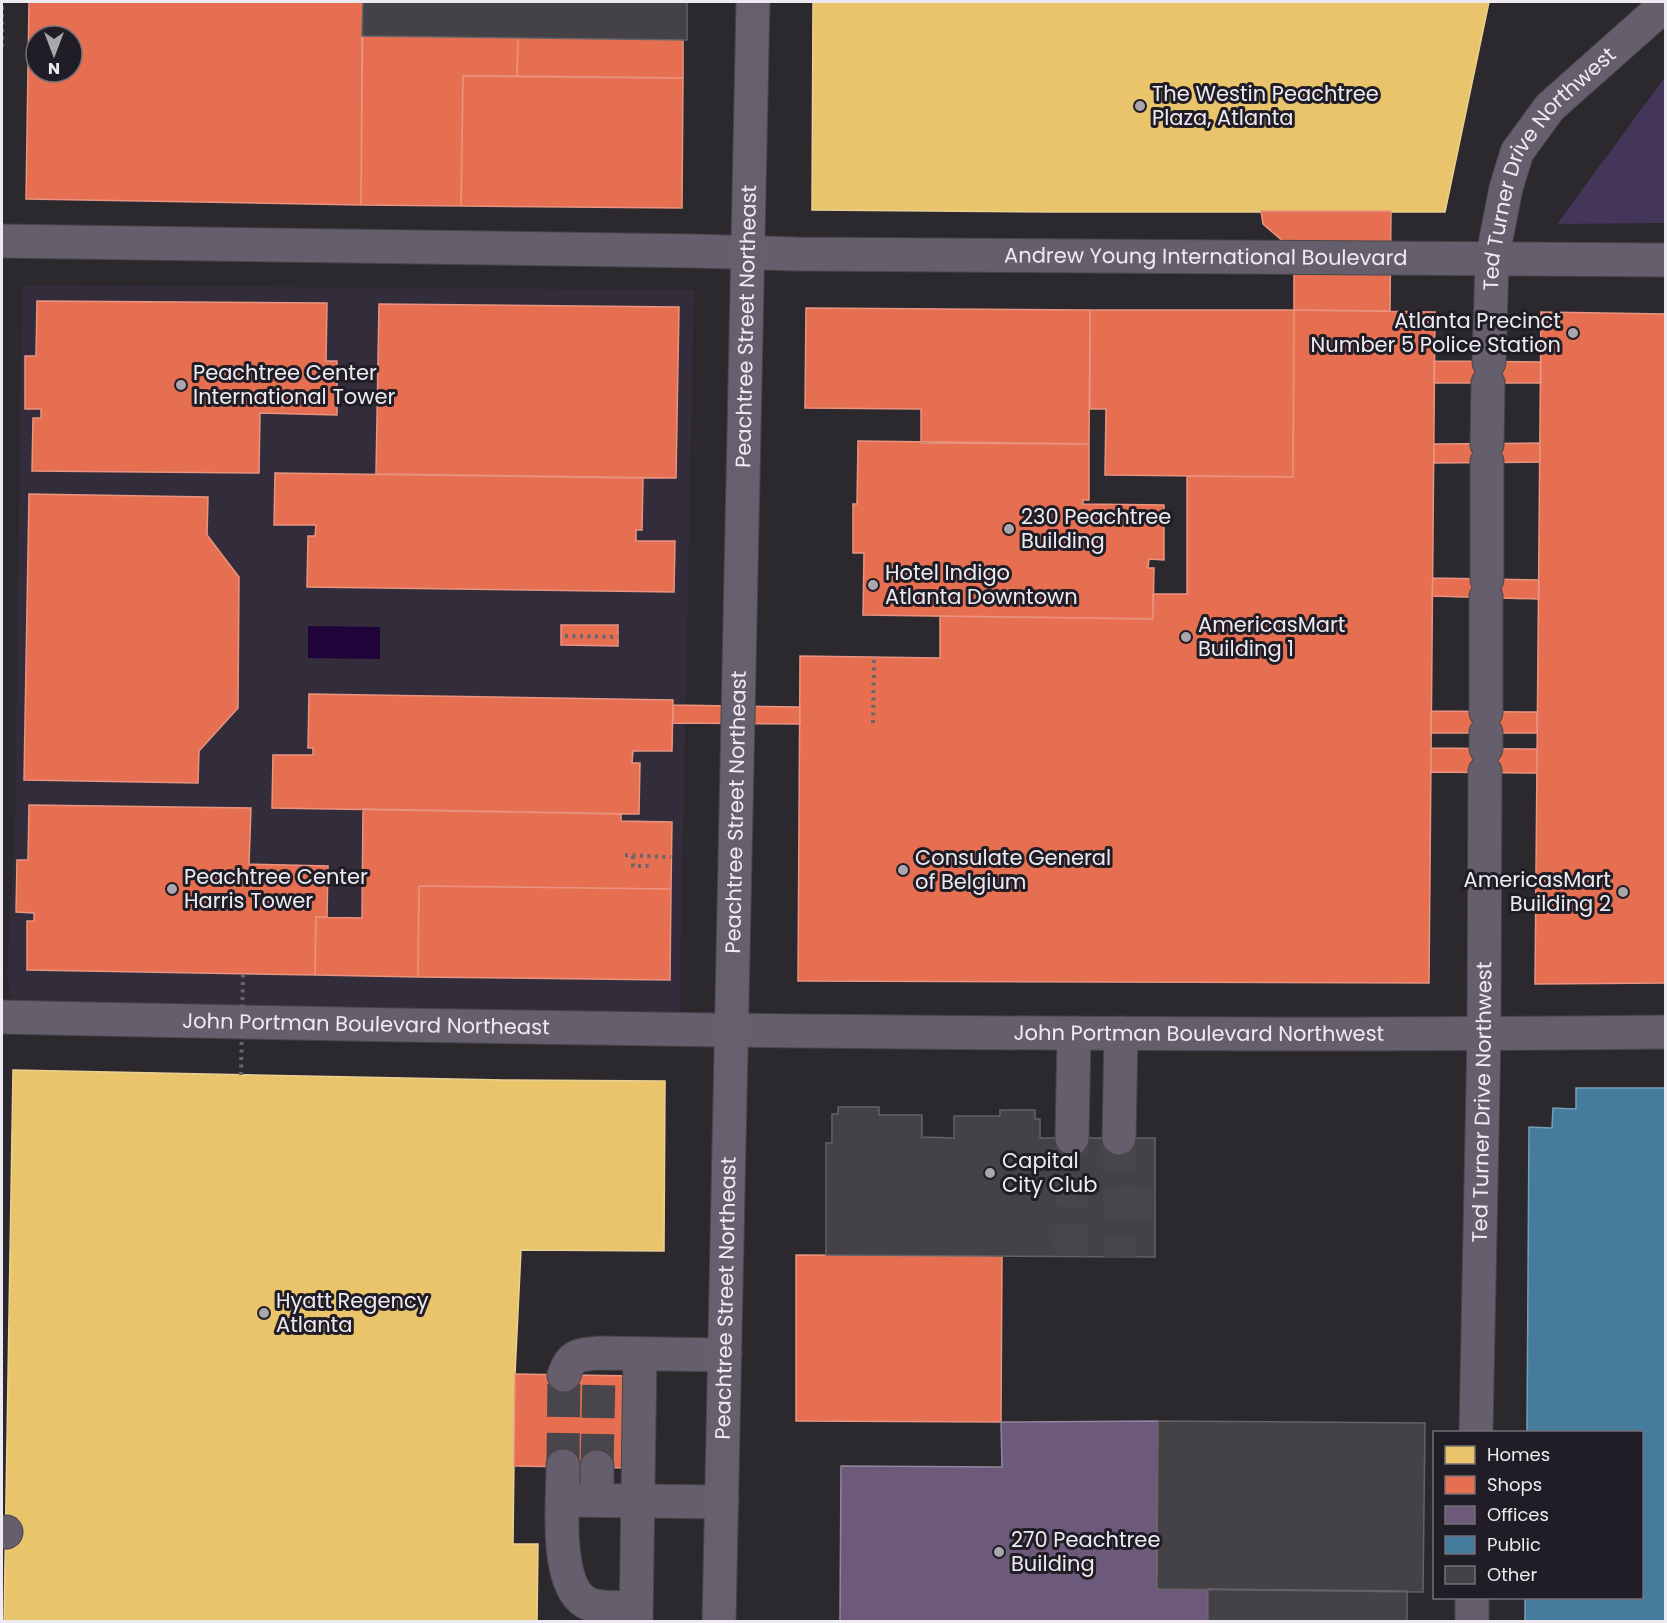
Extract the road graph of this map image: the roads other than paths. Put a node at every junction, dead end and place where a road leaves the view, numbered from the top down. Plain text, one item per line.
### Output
1 (753, 2) edge
2 (1665, 4) edge
3 (2, 241) edge
4 (749, 253) junction
5 (1491, 260) junction
6 (1665, 260) edge
7 (2, 1017) edge
8 (732, 1030) junction
9 (1665, 1032) edge
10 (1074, 1033) junction
11 (1121, 1033) junction
12 (1484, 1034) junction
13 (1072, 1138) tunnel mouth
14 (1119, 1138) tunnel mouth
15 (640, 1354) junction
16 (725, 1355) junction
17 (564, 1375) tunnel mouth
18 (1476, 1431) edge
19 (562, 1466) tunnel mouth
20 (597, 1467) tunnel mouth
21 (562, 1500) junction
22 (597, 1500) junction
23 (637, 1501) junction
24 (722, 1502) junction
25 (1472, 1599) edge
26 (636, 1614) edge
27 (719, 1622) edge
28 (1472, 1622) edge

1 - 4 main road, Peachtree Street Northeast
2 - 5 street, Ted Turner Drive Northwest
3 - 4 street, Andrew Young International Boulevard
4 - 5 street, Andrew Young International Boulevard
4 - 8 main road, Peachtree Street Northeast
5 - 6 street, Andrew Young International Boulevard
5 - 12 street, Ted Turner Drive Northwest
7 - 8 street, John Portman Boulevard Northeast
8 - 10 street, John Portman Boulevard Northwest
8 - 16 main road, Peachtree Street Northeast
9 - 12 street, John Portman Boulevard Northwest
10 - 11 street, John Portman Boulevard Northwest
10 - 13 street
11 - 12 street, John Portman Boulevard Northwest
11 - 14 street
12 - 18 street, Ted Turner Drive Northwest
15 - 16 street
15 - 17 street
15 - 23 street
16 - 24 main road, Peachtree Street Northeast
19 - 21 street
20 - 22 street
21 - 22 street
21 - 26 street
22 - 23 street
23 - 24 street
23 - 26 street
24 - 27 main road, Peachtree Street Northeast
25 - 28 street

